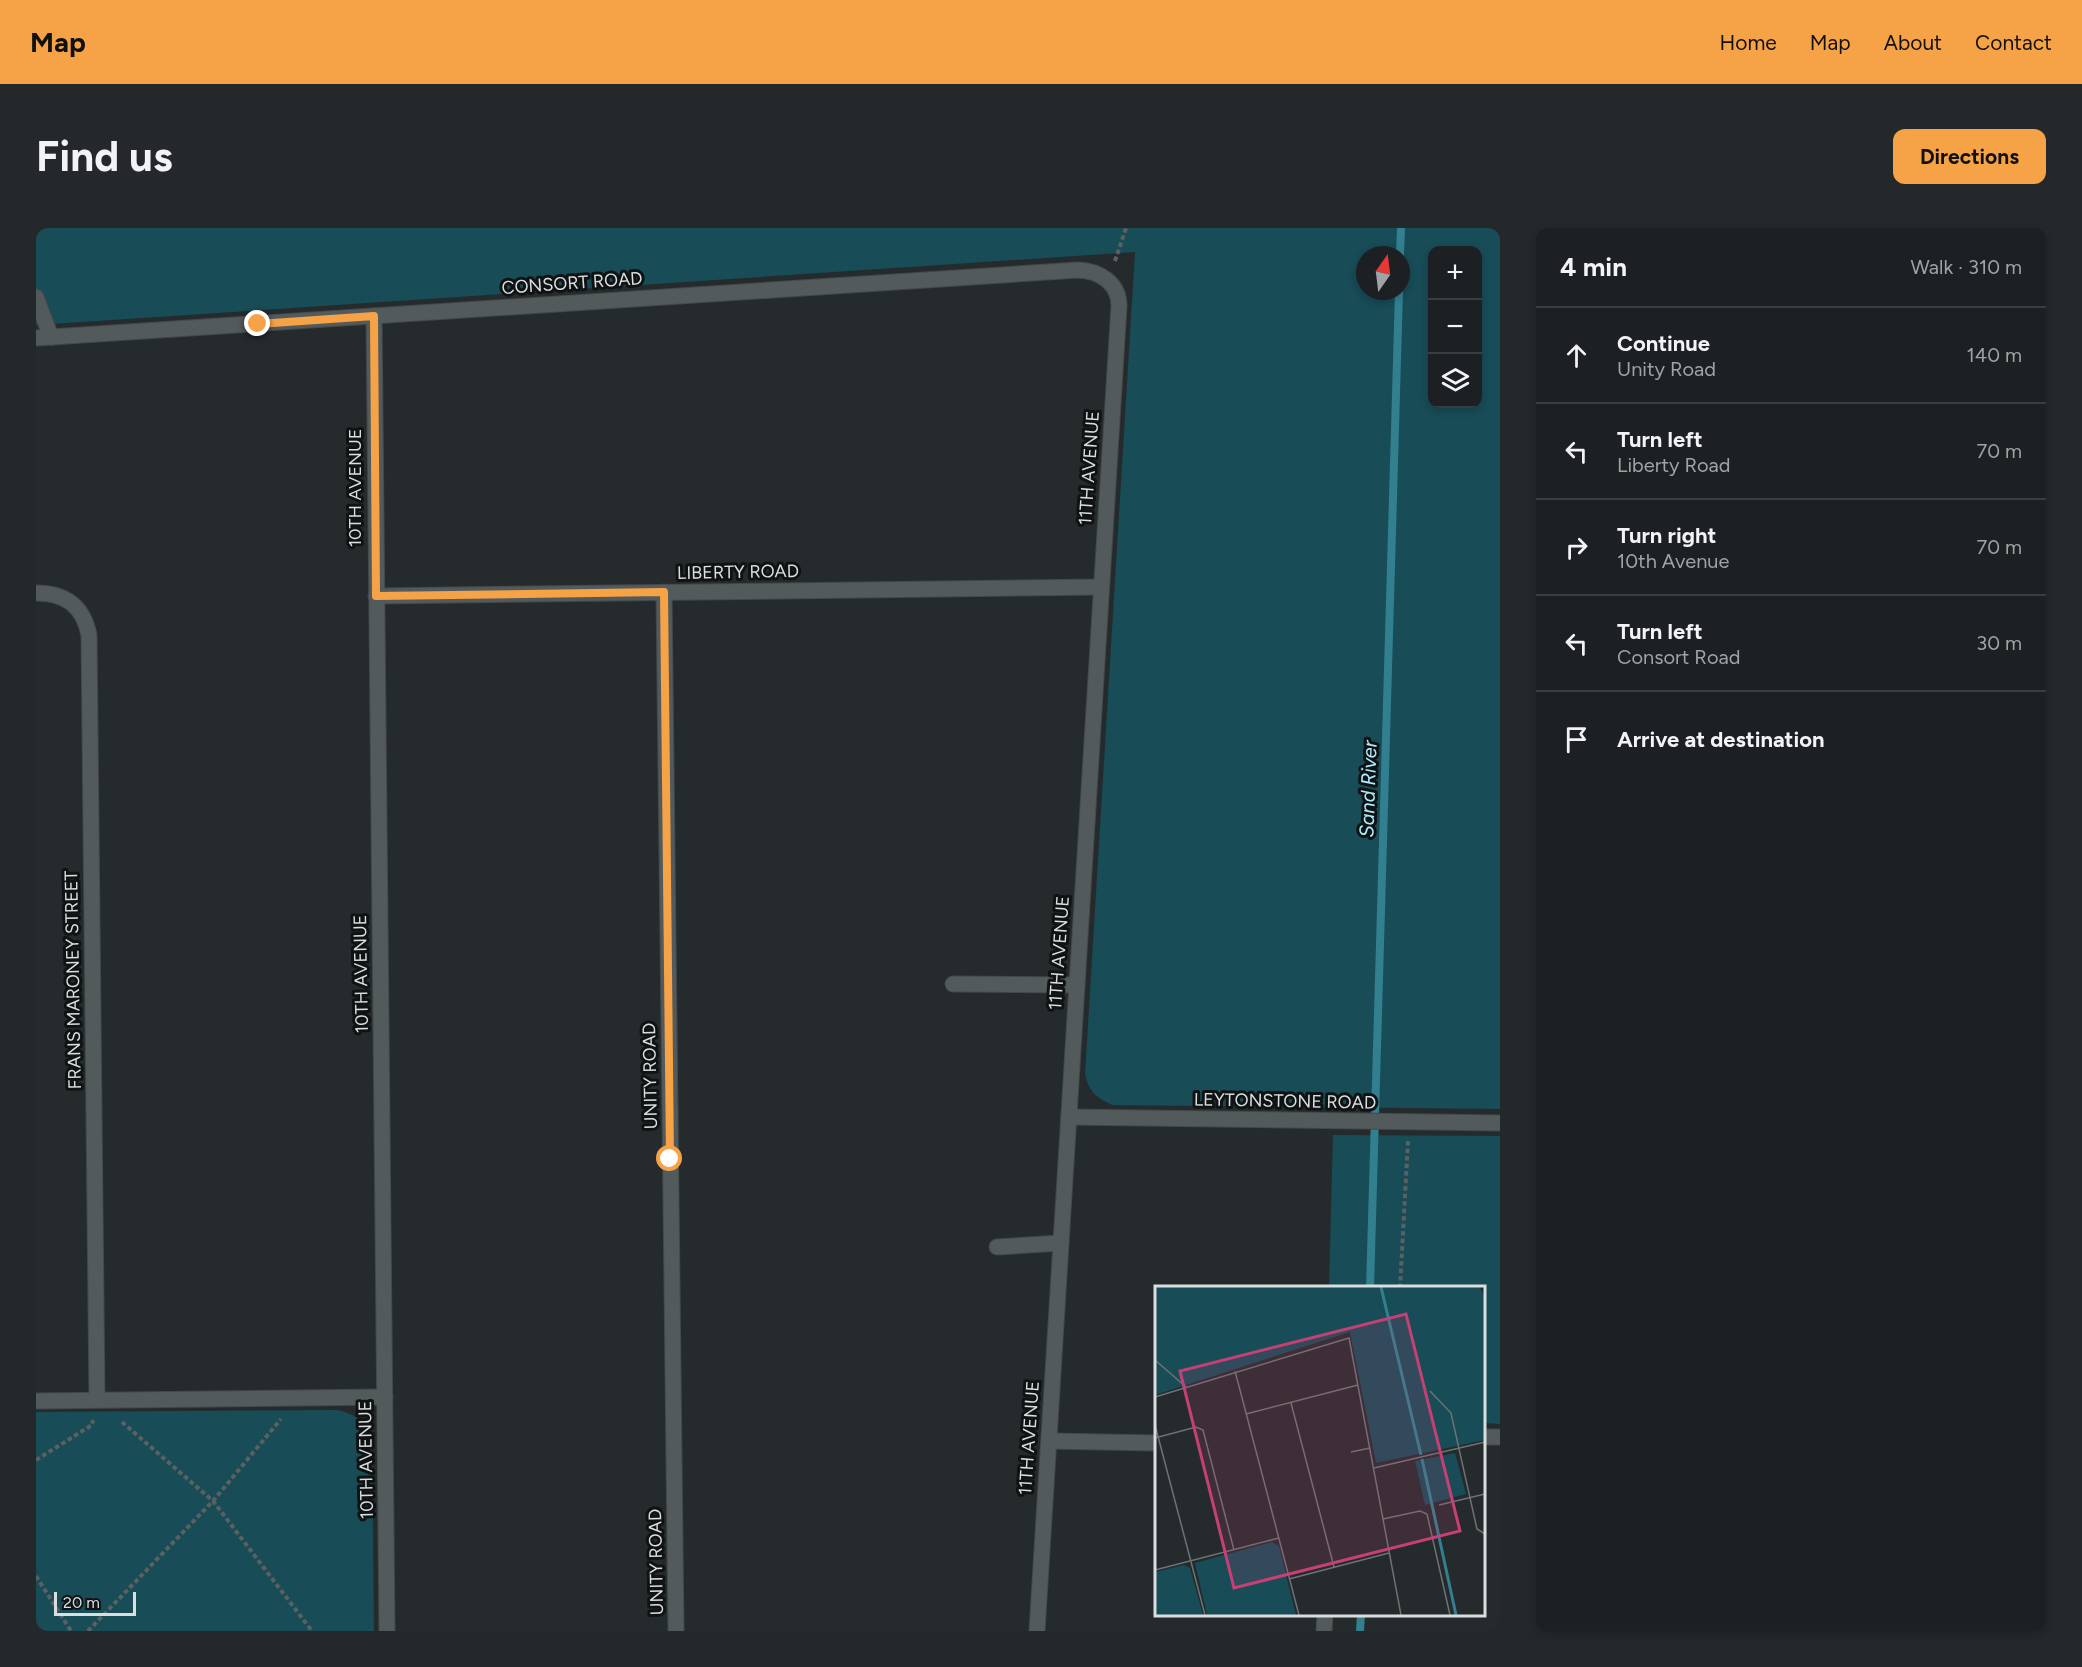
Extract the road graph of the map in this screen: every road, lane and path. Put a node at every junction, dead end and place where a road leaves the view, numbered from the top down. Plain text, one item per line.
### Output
1 (1126, 228) edge
2 (1108, 281) junction
3 (36, 297) edge
4 (374, 316) junction
5 (43, 338) edge
6 (1101, 587) junction
7 (664, 592) junction
8 (36, 593) edge
9 (376, 596) junction
10 (953, 984) dead end
11 (1077, 985) junction
12 (1069, 1117) junction
13 (1409, 1122) junction
14 (1500, 1123) edge
15 (1061, 1243) junction
16 (997, 1247) dead end
17 (1400, 1286) edge
18 (385, 1397) junction
19 (299, 1398) junction
20 (96, 1400) junction
21 (36, 1401) edge
22 (1049, 1441) junction
23 (1155, 1443) edge
24 (36, 1460) edge
25 (213, 1501) junction
26 (36, 1576) edge
27 (71, 1631) edge
28 (88, 1631) edge
29 (312, 1631) edge
30 (387, 1631) edge
31 (676, 1631) edge
32 (1037, 1631) edge

1 - 2 path
2 - 4 street, CONSORT ROAD
2 - 6 street, 11TH AVENUE
3 - 5 street
4 - 5 street, CONSORT ROAD
4 - 9 street, 10TH AVENUE
6 - 7 street, LIBERTY ROAD
6 - 11 street, 11TH AVENUE
7 - 9 street, LIBERTY ROAD
7 - 31 street, UNITY ROAD
8 - 20 street, FRANS MARONEY STREET
9 - 18 street, 10TH AVENUE
10 - 11 street
11 - 12 street, 11TH AVENUE
12 - 13 street, LEYTONSTONE ROAD
12 - 15 street, 11TH AVENUE
13 - 14 street, LEYTONSTONE ROAD
13 - 17 path
15 - 16 street
15 - 22 street, 11TH AVENUE
18 - 19 street
18 - 30 street, 10TH AVENUE
19 - 20 street
19 - 25 path
20 - 21 street
20 - 24 path
20 - 25 path
22 - 23 street
22 - 32 street, 11TH AVENUE
25 - 28 path
25 - 29 path
26 - 27 path

